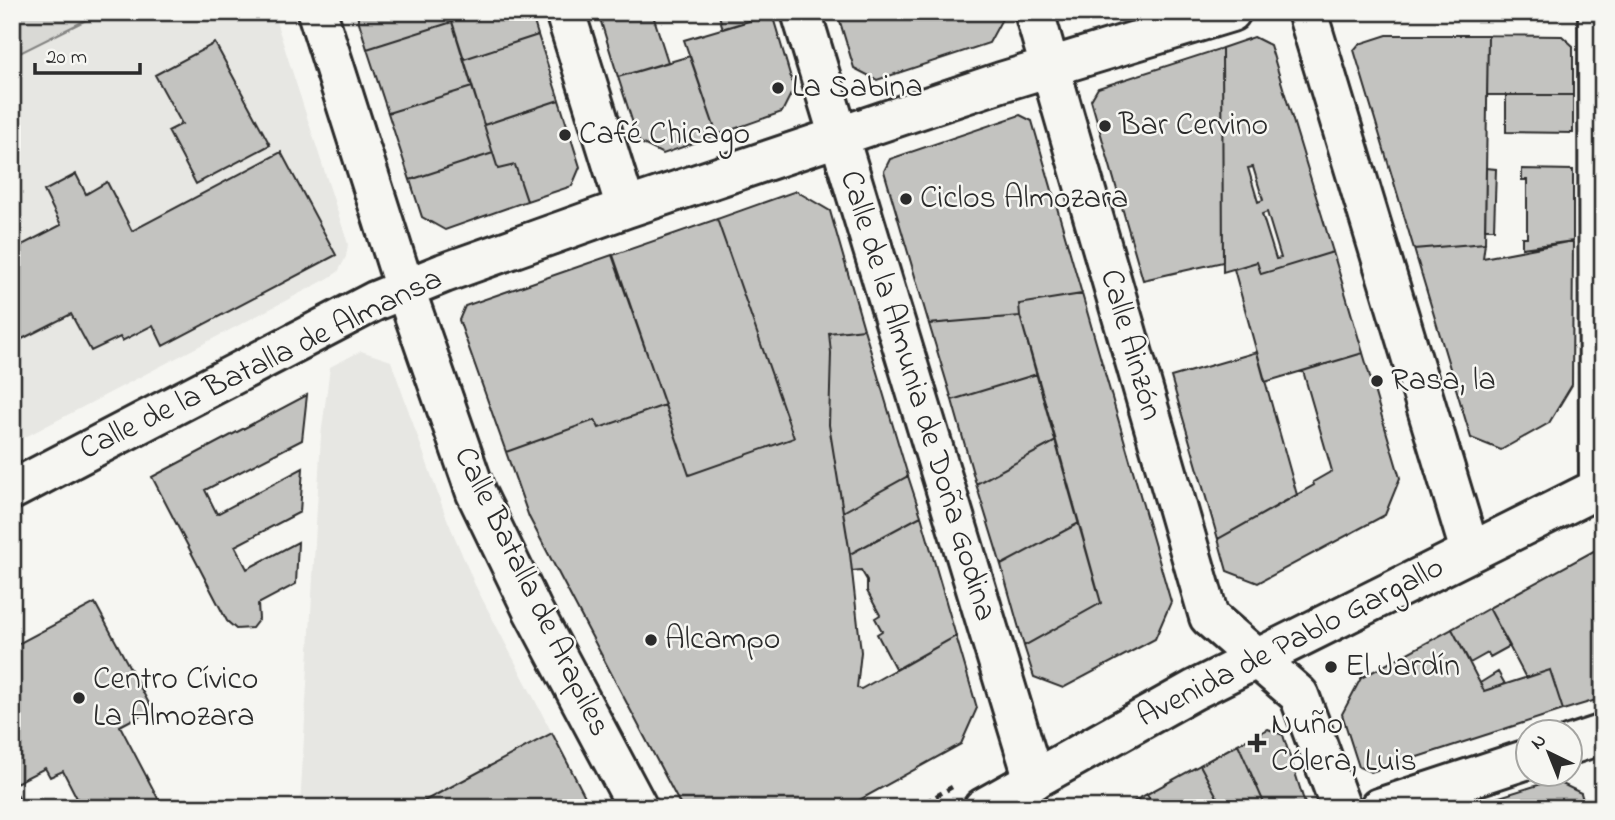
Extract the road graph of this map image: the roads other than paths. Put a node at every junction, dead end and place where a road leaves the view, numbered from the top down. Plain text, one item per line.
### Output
1 (317, 12) edge
2 (565, 12) edge
3 (801, 12) edge
4 (1034, 12) edge
5 (1231, 12) edge
6 (1307, 12) edge
7 (1598, 12) edge
8 (1050, 67) junction
9 (838, 137) junction
10 (626, 208) junction
11 (405, 289) junction
12 (1601, 487) edge
13 (12, 490) edge
14 (1469, 551) junction
15 (1257, 659) junction
16 (1514, 764) edge
17 (1034, 780) junction
18 (638, 808) edge
19 (983, 808) edge
20 (1341, 808) edge
21 (1379, 808) edge

1 - 11 street, Calle Batalla de Arapiles
2 - 10 street
3 - 9 street, Calle de la Almunia de Doña Godina
4 - 8 street, Calle Ainzón
5 - 8 street, Calle de la Batalla de Almansa
6 - 14 street
7 - 12 street
8 - 9 street, Calle de la Batalla de Almansa
8 - 15 street, Calle Ainzón
9 - 10 street, Calle de la Batalla de Almansa
9 - 17 street, Calle de la Almunia de Doña Godina
10 - 11 street, Calle de la Batalla de Almansa
11 - 13 street, Calle de la Batalla de Almansa
11 - 18 street, Calle Batalla de Arapiles
12 - 14 street, Avenida de Pablo Gargallo
14 - 15 street, Avenida de Pablo Gargallo
15 - 17 street, Avenida de Pablo Gargallo
15 - 20 street, Calle Ainzón
16 - 21 street
17 - 19 street, Avenida de Pablo Gargallo

